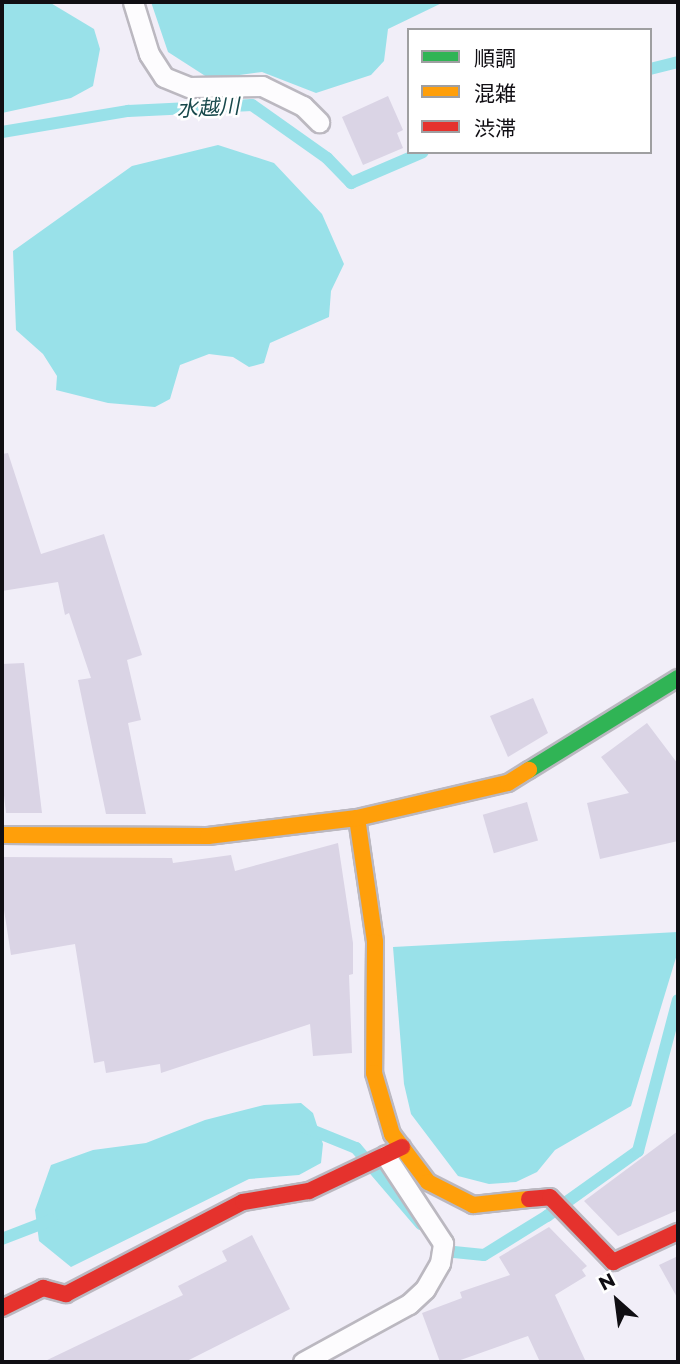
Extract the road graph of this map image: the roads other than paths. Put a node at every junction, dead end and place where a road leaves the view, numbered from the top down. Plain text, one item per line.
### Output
1 (132, 2) edge
2 (319, 122) dead end
3 (678, 678) edge
4 (357, 818) junction
5 (2, 835) edge
6 (393, 1151) junction
7 (678, 1232) edge
8 (2, 1308) edge
9 (303, 1362) edge

1 - 2 lane
3 - 4 street
4 - 5 street
4 - 6 street
6 - 7 street
6 - 8 street
6 - 9 lane

